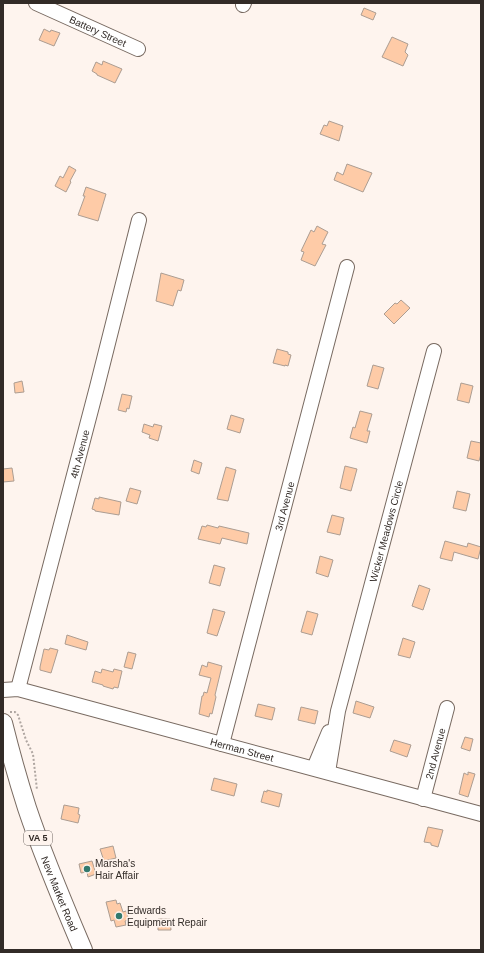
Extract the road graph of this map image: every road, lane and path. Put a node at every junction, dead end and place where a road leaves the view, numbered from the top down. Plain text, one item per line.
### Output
1 (36, 3) edge
2 (138, 49) dead end
3 (139, 220) dead end
4 (347, 267) dead end
5 (434, 351) dead end
6 (18, 689) junction
7 (3, 690) edge
8 (447, 708) dead end
9 (338, 711) junction
10 (5, 718) edge
11 (222, 744) junction
12 (9, 768) edge
13 (314, 768) junction
14 (328, 772) junction
15 (37, 797) dead end
16 (423, 799) junction
17 (481, 814) edge
18 (83, 950) edge

1 - 2 street, Battery Street
3 - 6 street, 4th Avenue
4 - 11 street, 3rd Avenue
5 - 9 street, Wicker Meadows Circle
6 - 7 street, Herman Street
6 - 11 street, Herman Street
8 - 16 street, 2nd Avenue
9 - 13 street, Wicker Meadows Circle
9 - 14 street, Wicker Meadows Circle
10 - 12 main road, New Market Road / VA 5
10 - 15 path
11 - 13 street, Herman Street
12 - 18 main road, New Market Road / VA 5
13 - 14 street, Herman Street
14 - 16 street, Herman Street
16 - 17 street, Herman Street

